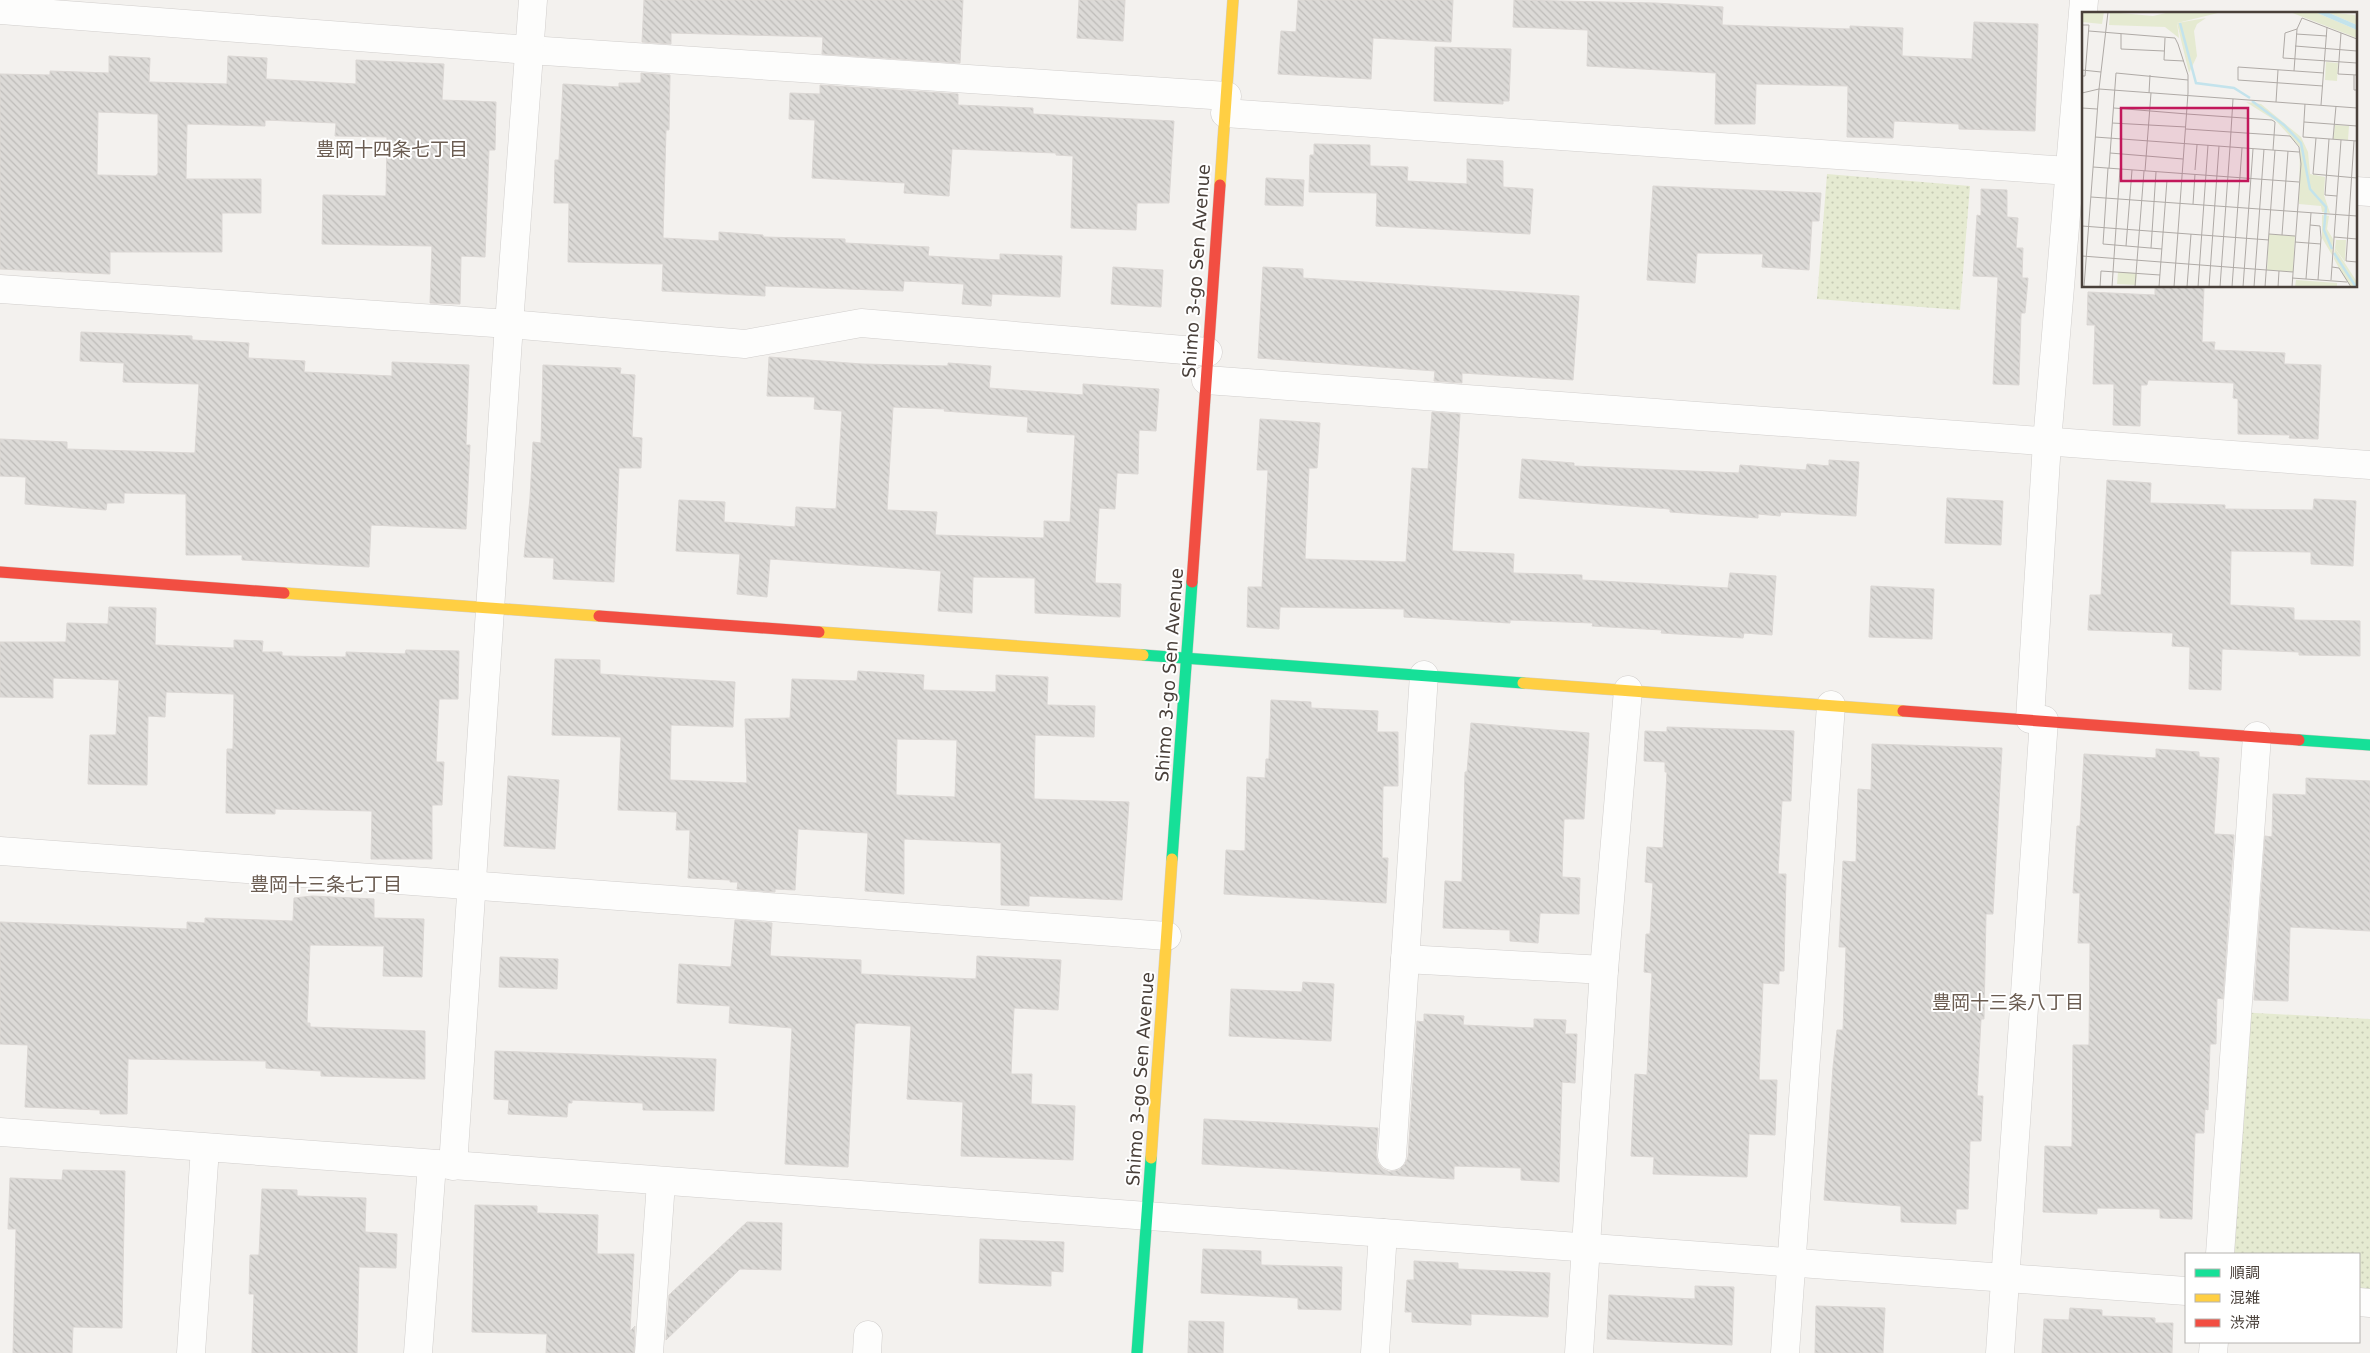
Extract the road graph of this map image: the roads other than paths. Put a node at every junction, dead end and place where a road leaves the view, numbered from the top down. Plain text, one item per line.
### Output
1 (533, 0) edge
2 (1233, 0) edge
3 (0, 10) edge
4 (2082, 49) edge
5 (529, 50) junction
6 (1226, 104) junction
7 (2077, 171) edge
8 (0, 289) edge
9 (509, 324) junction
10 (1208, 352) junction
11 (1206, 380) junction
12 (2047, 442) junction
13 (2370, 465) edge
14 (0, 572) edge
15 (491, 608) junction
16 (1188, 658) junction
17 (1424, 675) junction
18 (1628, 690) junction
19 (1831, 705) junction
20 (2037, 720) junction
21 (2257, 736) junction
22 (2370, 744) edge
23 (0, 851) edge
24 (471, 884) junction
25 (1168, 936) junction
26 (1405, 959) junction
27 (1604, 970) junction
28 (0, 1132) edge
29 (205, 1148) junction
30 (1392, 1156) dead end
31 (443, 1165) junction
32 (661, 1182) junction
33 (1147, 1217) junction
34 (1383, 1233) junction
35 (1587, 1245) junction
36 (2220, 1253) edge
37 (1792, 1260) junction
38 (2006, 1276) junction
39 (2185, 1291) edge
40 (191, 1353) edge
41 (418, 1353) edge
42 (648, 1353) edge
43 (1137, 1353) edge
44 (1375, 1353) edge
45 (1579, 1353) edge
46 (1785, 1353) edge
47 (2000, 1353) edge

1 - 5 street
2 - 6 street, Shimo 3-go Sen Avenue
3 - 5 street
4 - 7 street
5 - 6 street
5 - 9 street
6 - 7 street
6 - 10 street, Shimo 3-go Sen Avenue
7 - 12 street
8 - 9 street
9 - 10 street
9 - 15 street
10 - 11 street, Shimo 3-go Sen Avenue
11 - 12 street
11 - 16 street, Shimo 3-go Sen Avenue
12 - 13 street
12 - 20 street
14 - 15 street
15 - 16 street
15 - 24 street
16 - 17 street
16 - 25 street, Shimo 3-go Sen Avenue
17 - 18 street
17 - 26 street
18 - 19 street
18 - 27 street
19 - 20 street
19 - 37 street
20 - 21 street
20 - 38 street
21 - 22 street
21 - 36 street
23 - 24 street
24 - 25 street
24 - 31 street
25 - 33 street, Shimo 3-go Sen Avenue
26 - 27 street
26 - 30 street
27 - 35 street
28 - 29 street
29 - 31 street
29 - 40 street
31 - 32 street
31 - 41 street
32 - 33 street
32 - 42 street
33 - 34 street
33 - 43 street, Shimo 3-go Sen Avenue
34 - 35 street
34 - 44 street
35 - 37 street
35 - 45 street
37 - 38 street
37 - 46 street
38 - 39 street
38 - 47 street

